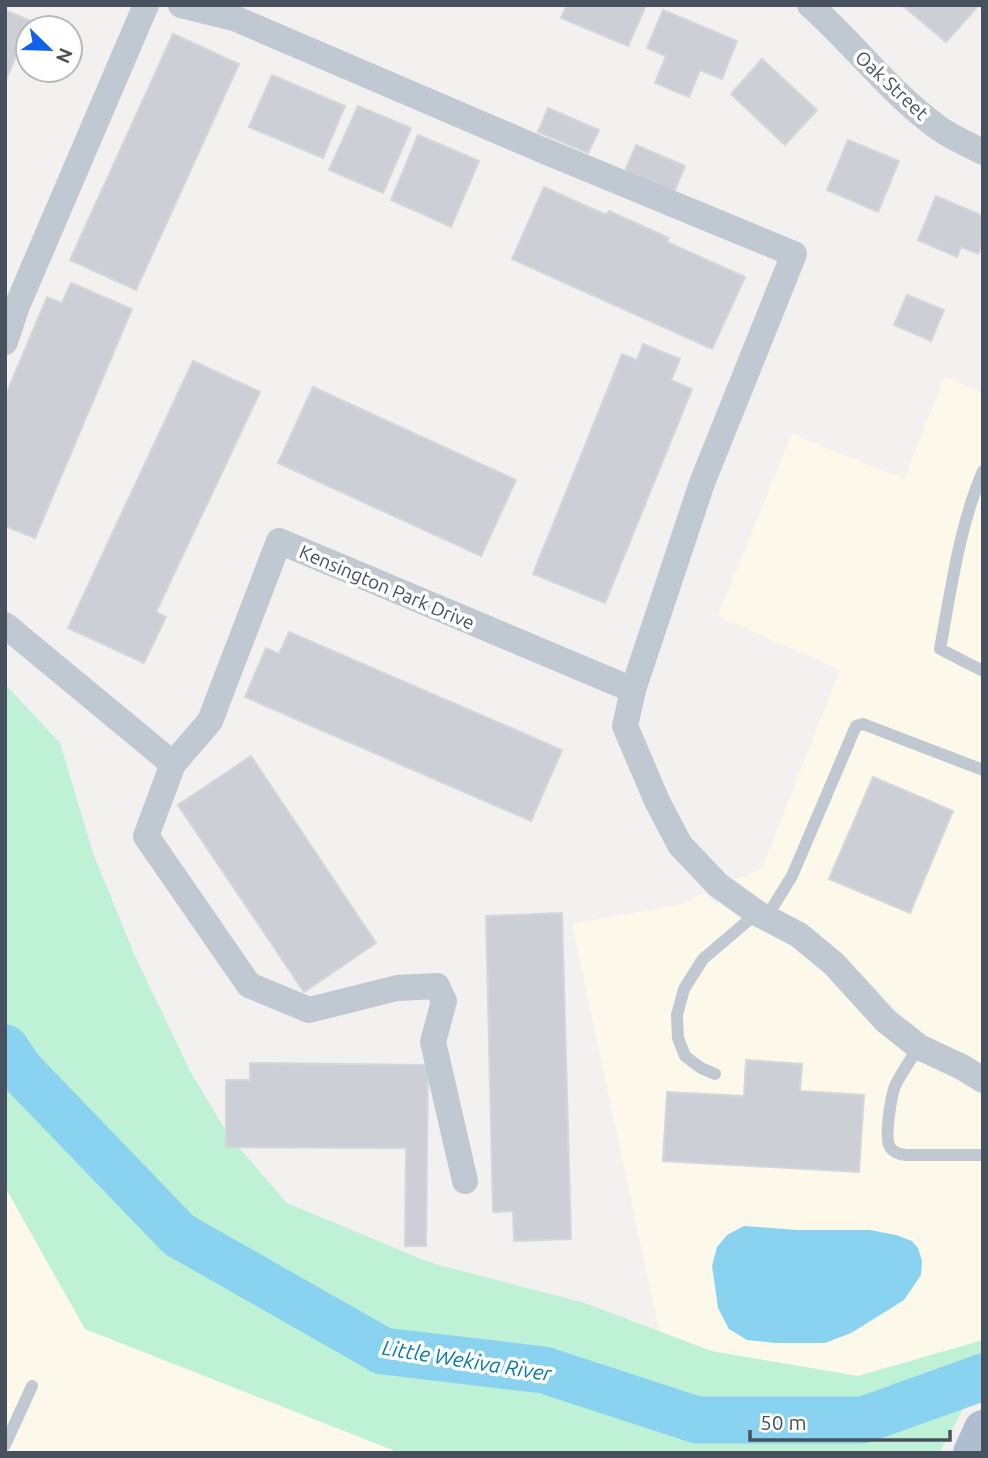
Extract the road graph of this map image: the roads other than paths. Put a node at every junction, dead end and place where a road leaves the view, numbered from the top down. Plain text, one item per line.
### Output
1 (146, 5) edge
2 (181, 5) edge
3 (810, 5) edge
4 (983, 152) edge
5 (5, 342) edge
6 (983, 471) edge
7 (5, 625) edge
8 (983, 671) edge
9 (633, 690) junction
10 (173, 764) junction
11 (983, 770) edge
12 (762, 915) junction
13 (919, 1047) junction
14 (715, 1074) dead end
15 (983, 1080) edge
16 (983, 1155) edge
17 (465, 1181) dead end
18 (32, 1386) dead end
19 (5, 1445) edge

1 - 5 street
2 - 9 street
3 - 4 street, Oak Street
6 - 8 lane
7 - 10 street
9 - 10 street, Kensington Park Drive
9 - 12 street
10 - 17 street
11 - 12 lane
12 - 13 street
12 - 14 lane
13 - 15 street
13 - 16 lane
18 - 19 lane

